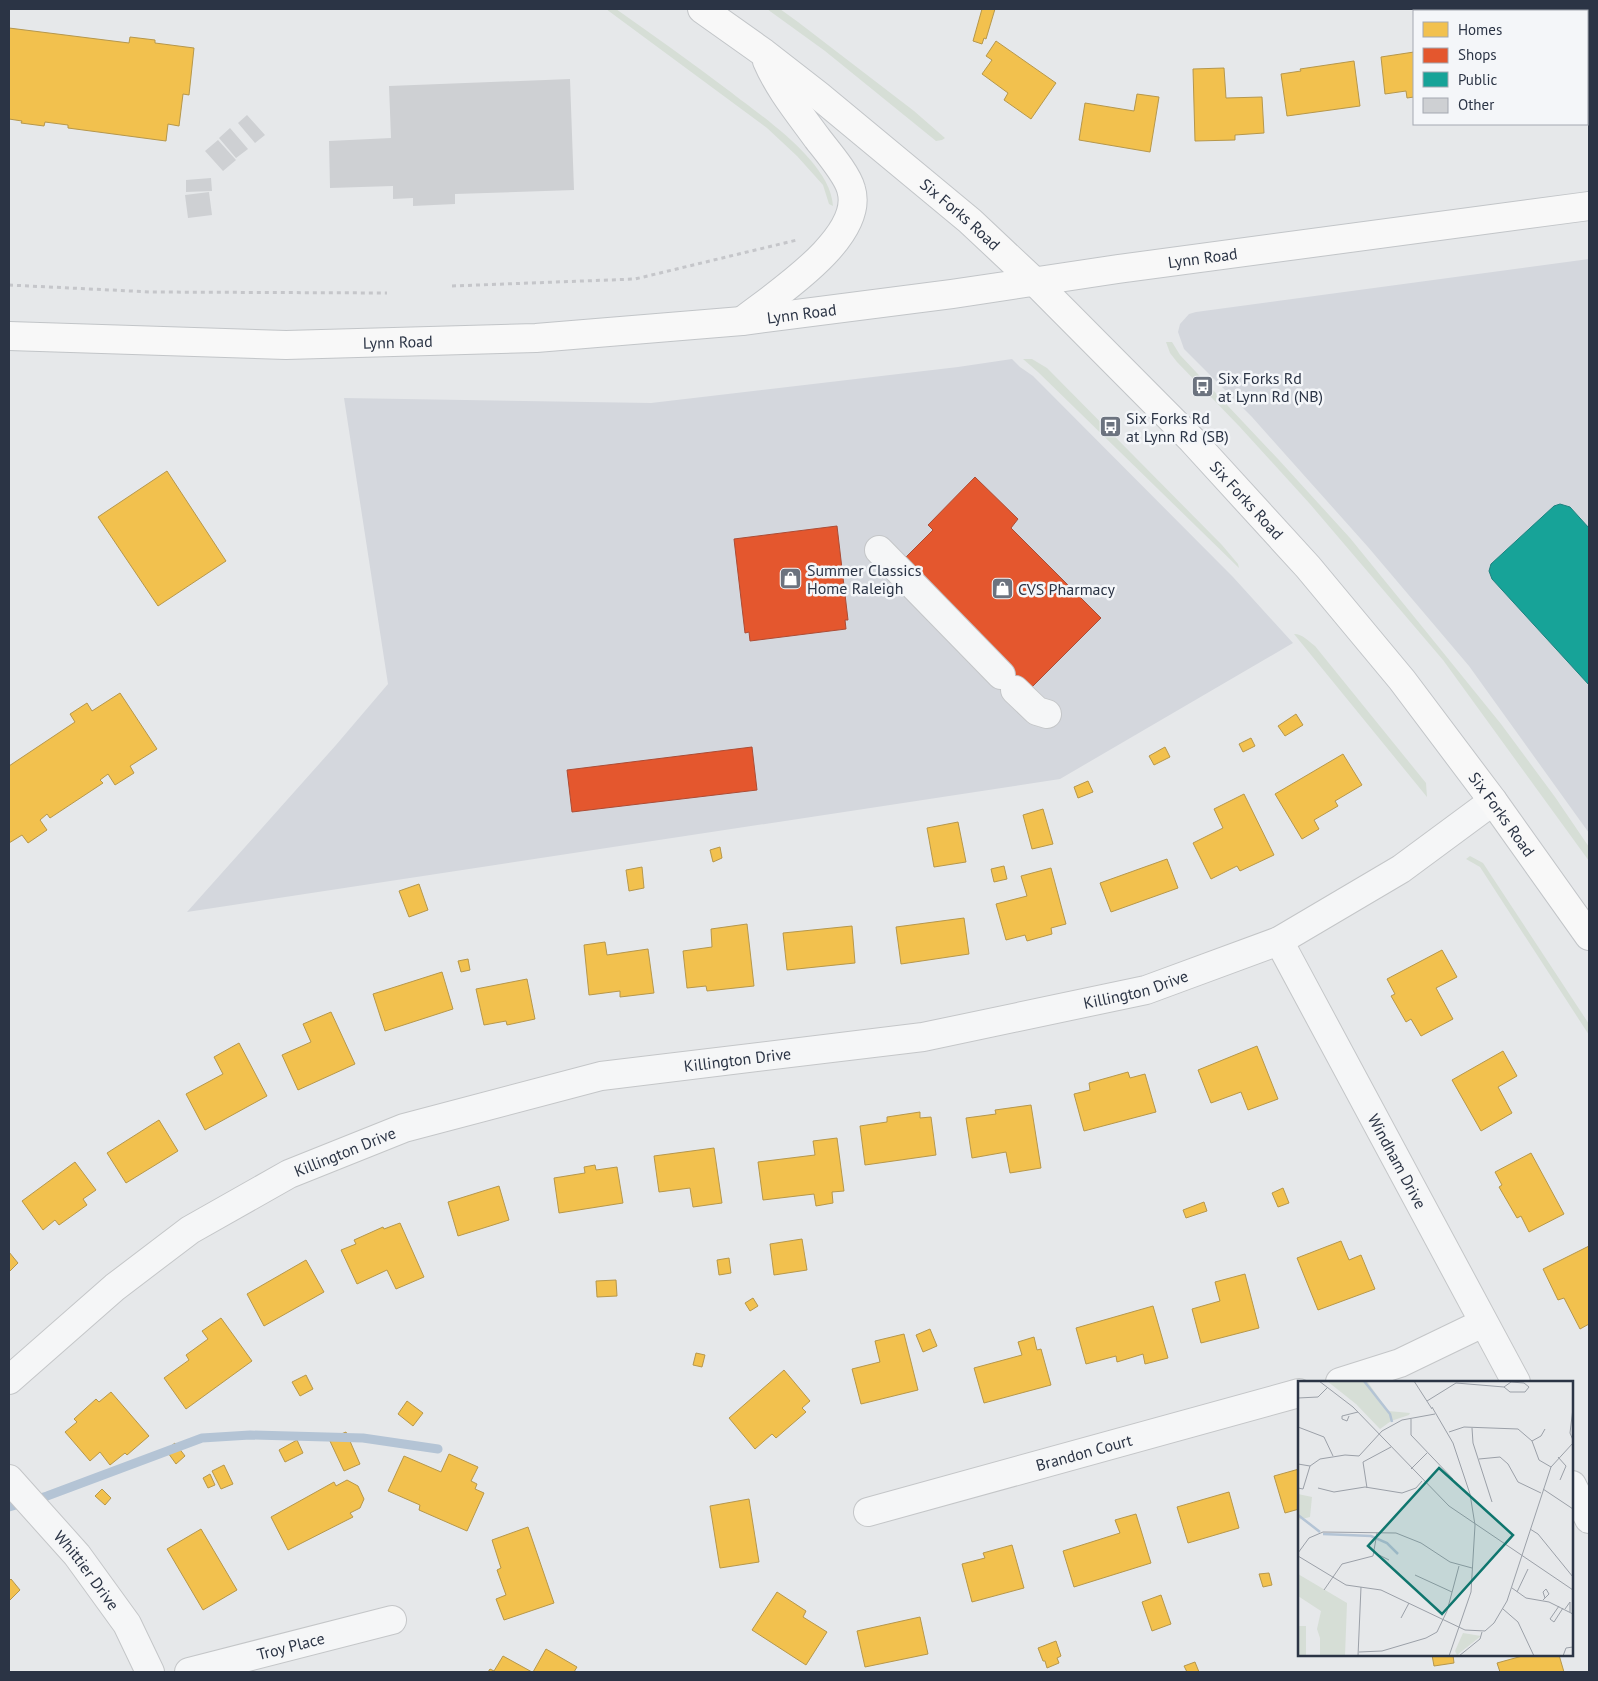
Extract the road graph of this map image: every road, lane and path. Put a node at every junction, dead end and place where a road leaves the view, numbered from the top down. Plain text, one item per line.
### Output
1 (702, 9) edge
2 (764, 52) junction
3 (1589, 206) edge
4 (802, 238) dead end
5 (1036, 282) junction
6 (9, 285) edge
7 (452, 286) dead end
8 (387, 293) dead end
9 (742, 321) junction
10 (9, 336) edge
11 (878, 550) dead end
12 (1047, 714) dead end
13 (1493, 801) junction
14 (1589, 936) edge
15 (1279, 941) junction
16 (1483, 1323) junction
17 (9, 1380) edge
18 (1343, 1381) edge
19 (1515, 1381) edge
20 (1298, 1394) edge
21 (9, 1479) edge
22 (1573, 1487) edge
23 (868, 1512) dead end
24 (1589, 1519) edge
25 (392, 1620) dead end
26 (150, 1672) edge
27 (189, 1672) edge

1 - 2 main road, Six Forks Road
2 - 5 main road, Six Forks Road
2 - 9 main road
3 - 5 main road, Lynn Road
4 - 7 path
5 - 9 main road, Lynn Road
5 - 13 main road, Six Forks Road
6 - 8 path
9 - 10 main road, Lynn Road
11 - 12 street
13 - 14 main road, Six Forks Road
13 - 15 street, Killington Drive
15 - 16 street, Windham Drive
15 - 17 street, Killington Drive
16 - 18 street
16 - 19 street, Windham Drive
20 - 23 street, Brandon Court
21 - 26 street, Whittier Drive
22 - 24 street
25 - 27 street, Troy Place

